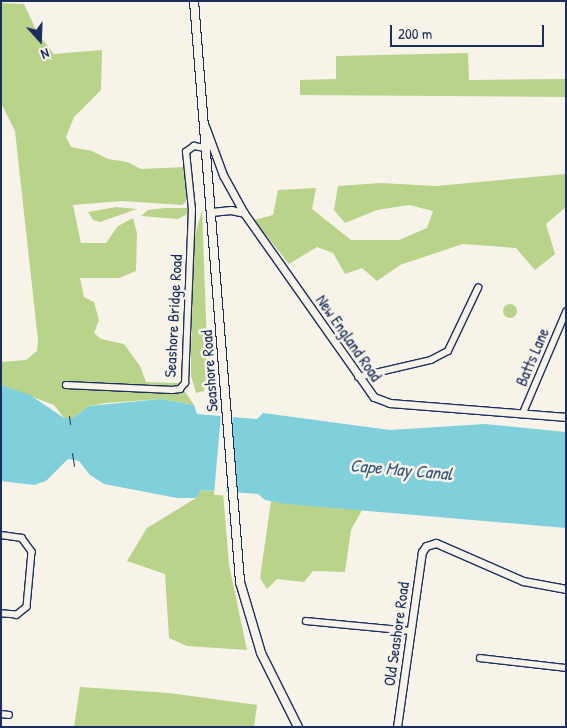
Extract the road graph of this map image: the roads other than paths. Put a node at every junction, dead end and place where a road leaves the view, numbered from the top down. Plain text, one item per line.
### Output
1 (194, 1) edge
2 (204, 122) junction
3 (205, 148) junction
4 (211, 212) junction
5 (244, 213) junction
6 (478, 288) dead end
7 (566, 312) edge
8 (358, 377) junction
9 (66, 385) dead end
10 (523, 413) junction
11 (566, 417) edge
12 (1, 535) edge
13 (566, 589) edge
14 (1, 614) edge
15 (306, 621) dead end
16 (410, 632) junction
17 (480, 658) dead end
18 (566, 668) edge
19 (1, 714) edge
20 (9, 715) dead end
21 (298, 727) edge
22 (397, 727) edge

1 - 2 main road, Seashore Road
2 - 3 main road, Seashore Road
2 - 5 street, New England Road
3 - 4 main road, Seashore Road
3 - 9 street, Seashore Bridge Road
4 - 5 street
4 - 21 main road, Seashore Road
5 - 8 street, New England Road
6 - 8 street
7 - 10 street, Batts Lane
8 - 10 street, New England Road
10 - 11 street, New England Road
12 - 14 street
13 - 16 street, Old Seashore Road
15 - 16 street
16 - 22 street, Old Seashore Road
17 - 18 street
19 - 20 street

